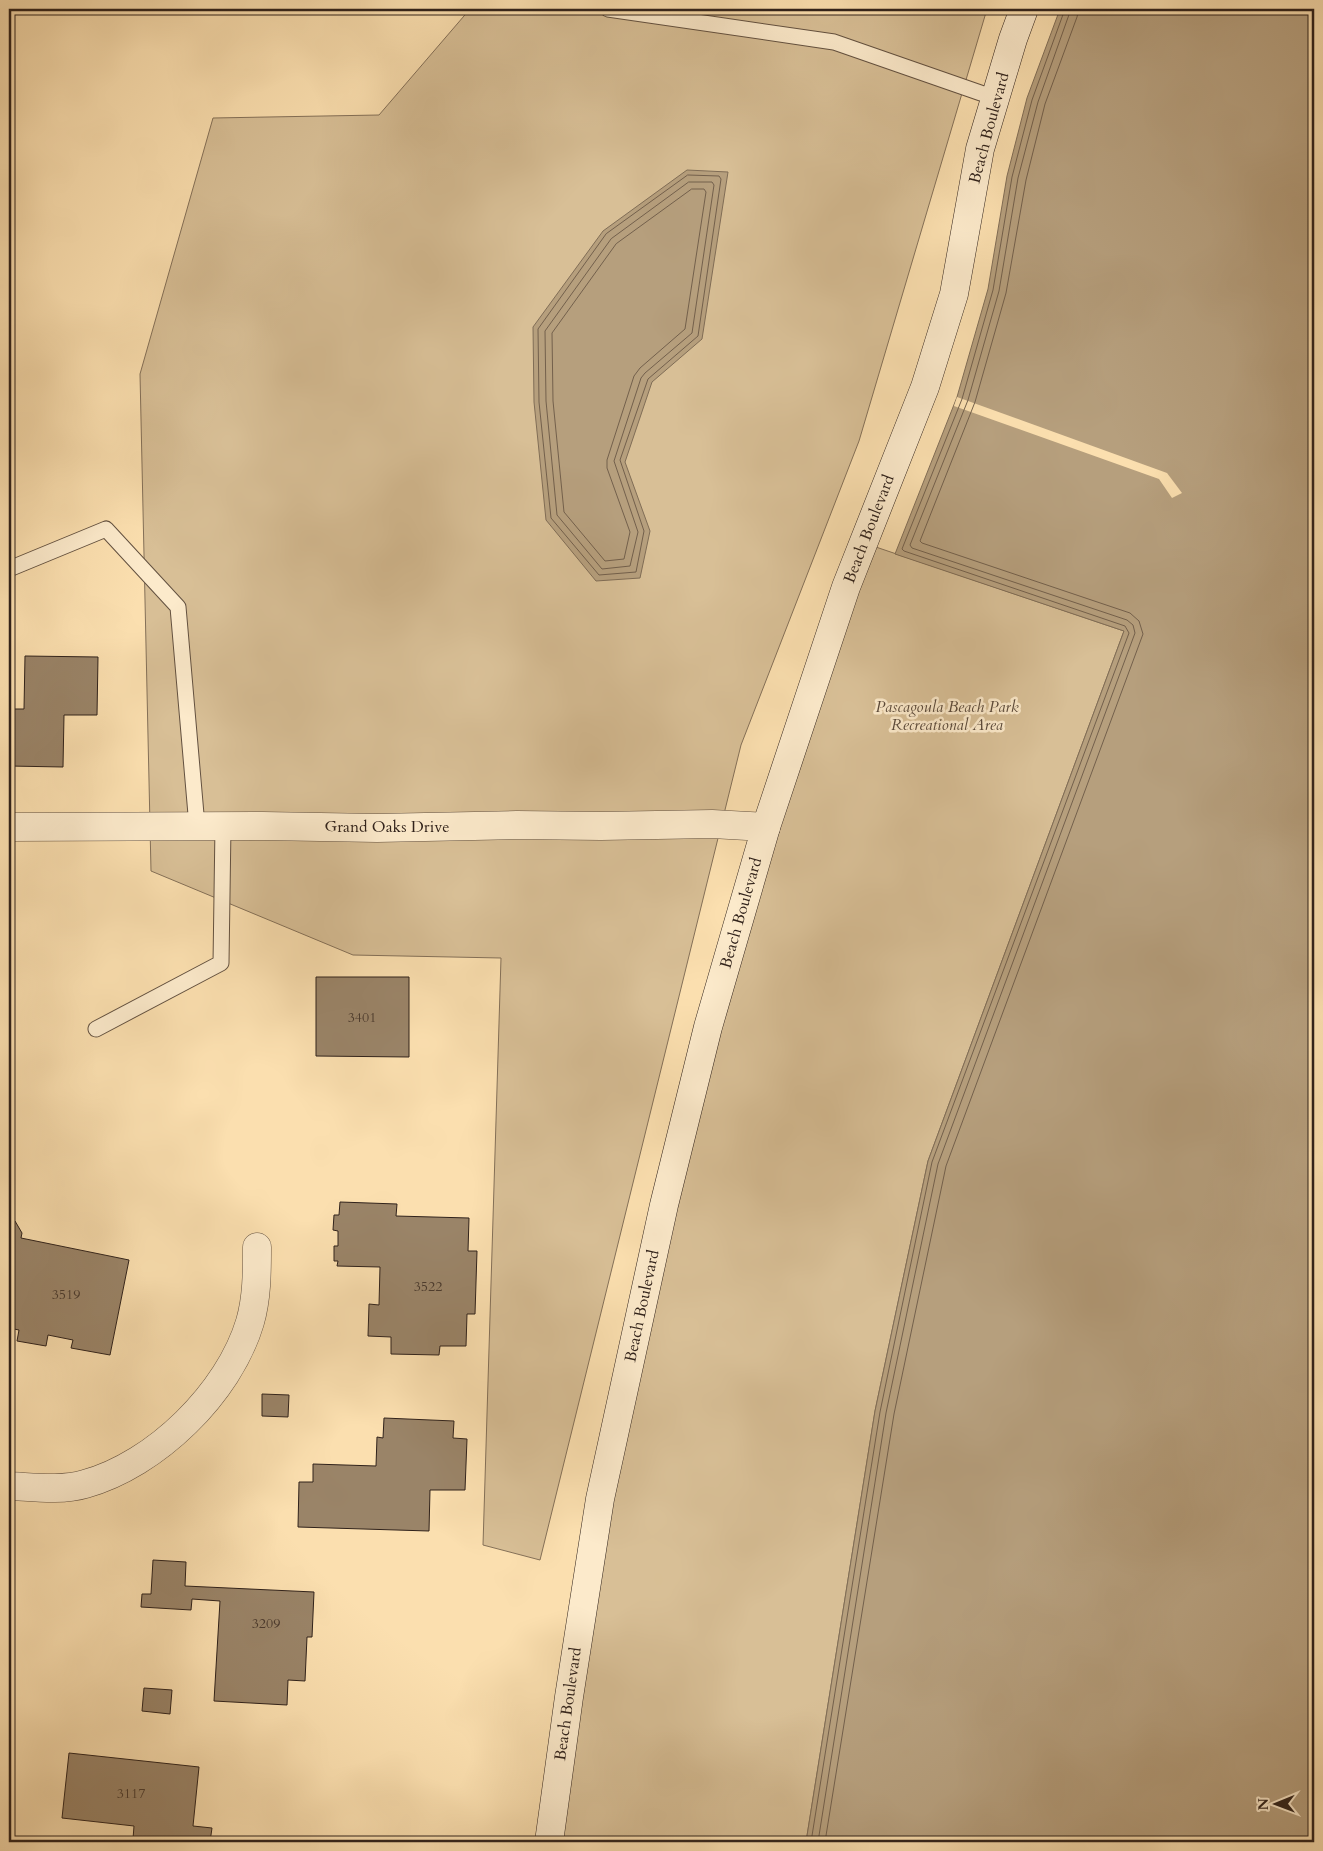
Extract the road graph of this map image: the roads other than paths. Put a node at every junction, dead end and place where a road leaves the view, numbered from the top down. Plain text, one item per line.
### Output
1 (608, 9) edge
2 (1024, 9) edge
3 (995, 98) junction
4 (9, 569) edge
5 (210, 826) junction
6 (9, 827) edge
7 (766, 827) junction
8 (96, 1028) dead end
9 (257, 1247) dead end
10 (9, 1486) edge
11 (549, 1842) edge

1 - 3 lane
2 - 3 street, Beach Boulevard
3 - 7 street, Beach Boulevard
4 - 5 lane
5 - 6 street, Grand Oaks Drive
5 - 7 street, Grand Oaks Drive
5 - 8 lane
7 - 11 street, Beach Boulevard
9 - 10 street

